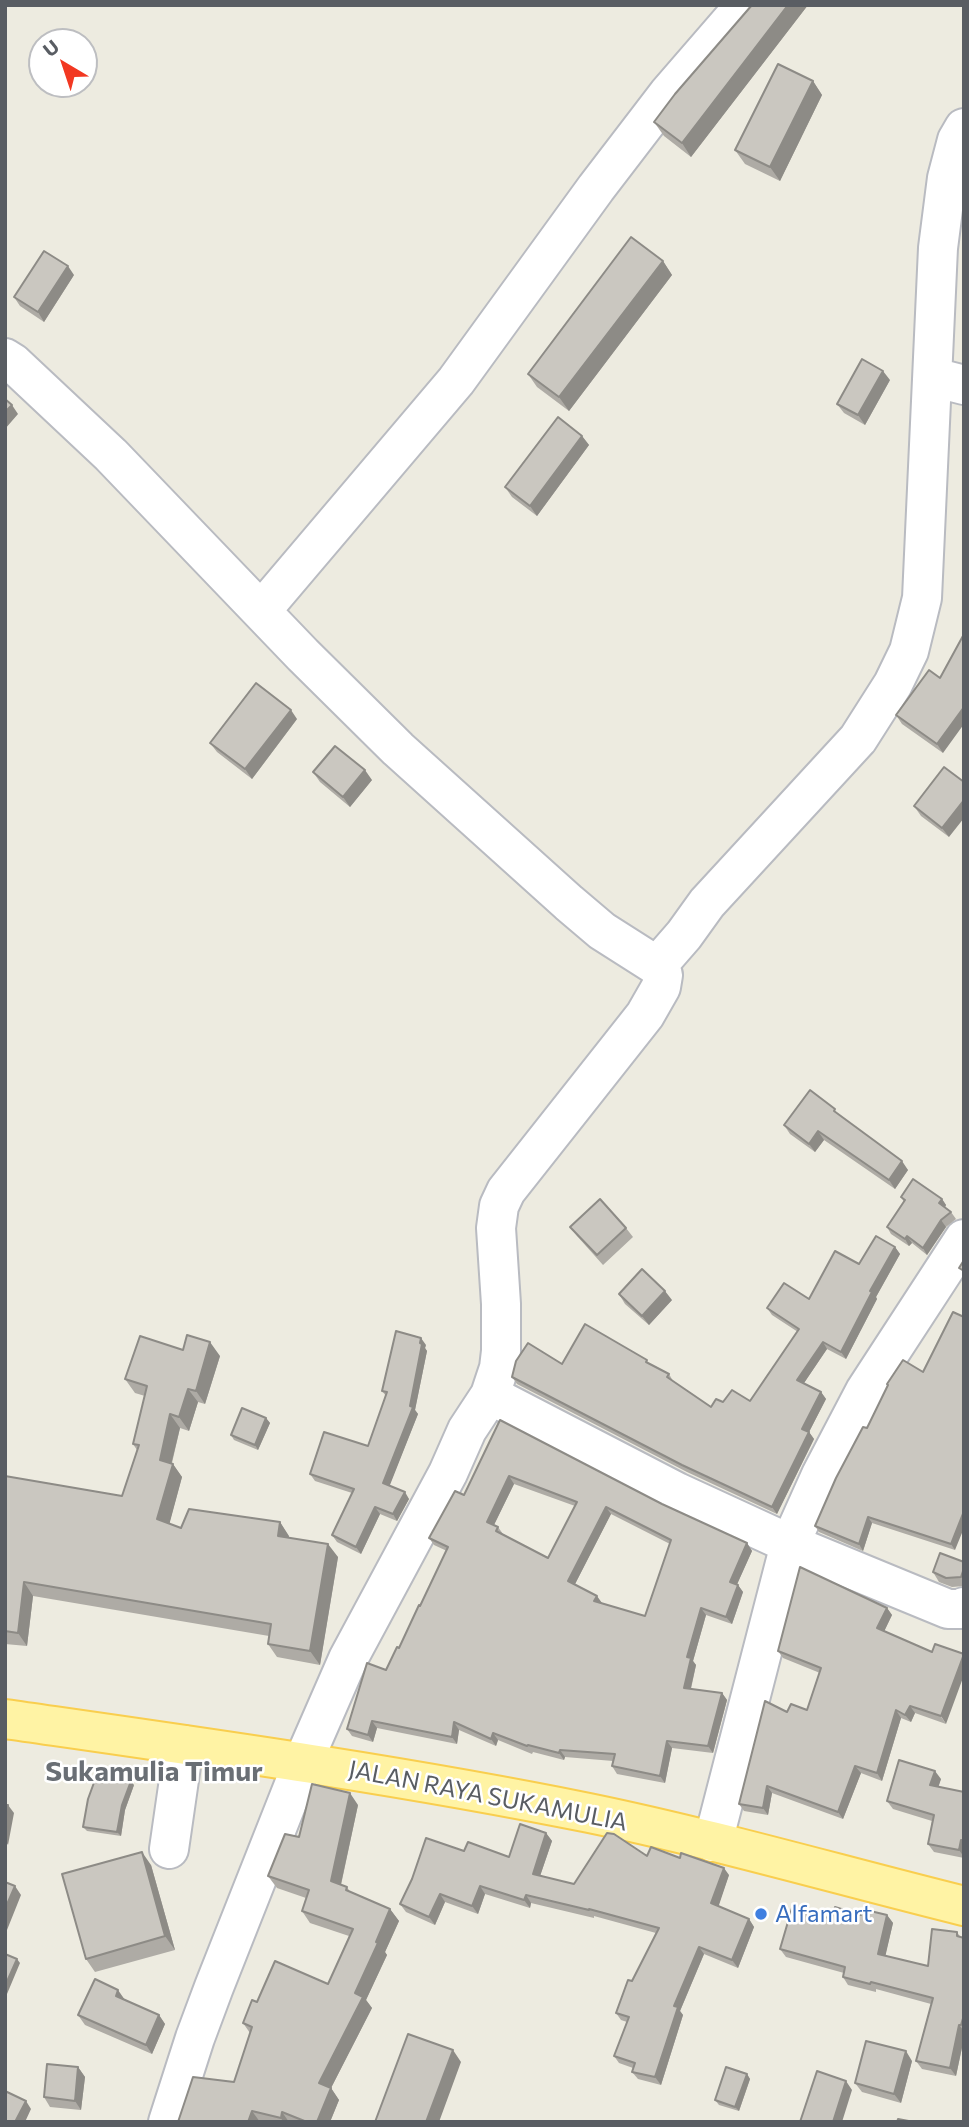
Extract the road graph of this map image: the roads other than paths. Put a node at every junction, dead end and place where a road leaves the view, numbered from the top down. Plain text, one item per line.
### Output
1 (745, 5) edge
2 (964, 128) edge
3 (5, 358) edge
4 (948, 381) edge
5 (261, 611) junction
6 (657, 966) junction
7 (964, 1239) edge
8 (490, 1395) junction
9 (790, 1544) junction
10 (964, 1607) edge
11 (5, 1719) edge
12 (184, 1745) junction
13 (303, 1762) junction
14 (713, 1842) junction
15 (169, 1849) dead end
16 (964, 1906) edge
17 (168, 2122) edge

1 - 5 street
2 - 4 street
3 - 5 street
4 - 6 street
5 - 6 street
6 - 8 street
7 - 9 street
8 - 9 street
8 - 13 street
9 - 10 street
9 - 14 street
11 - 12 main road, JALAN RAYA SUKAMULIA
12 - 13 main road, JALAN RAYA SUKAMULIA
12 - 15 street
13 - 14 main road, JALAN RAYA SUKAMULIA
13 - 17 street
14 - 16 main road, JALAN RAYA SUKAMULIA

